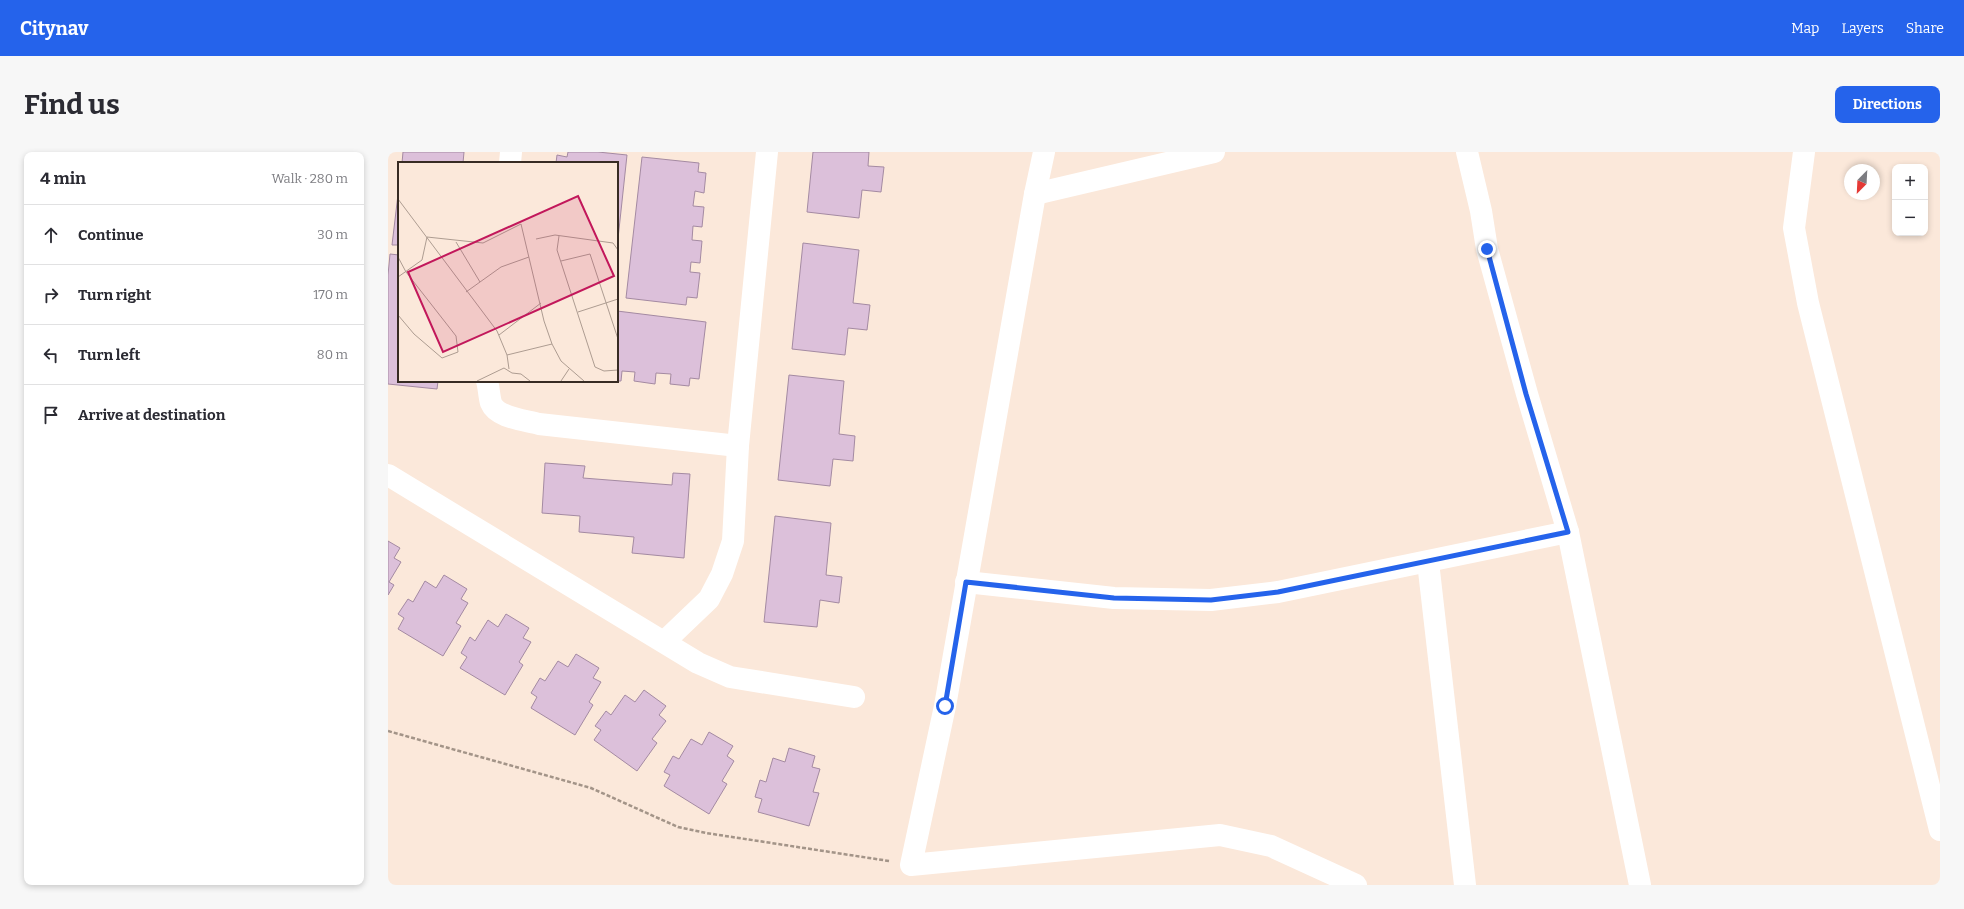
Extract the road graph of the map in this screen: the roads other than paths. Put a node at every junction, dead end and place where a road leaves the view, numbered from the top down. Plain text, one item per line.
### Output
1 (512, 152) edge
2 (767, 152) edge
3 (1044, 152) edge
4 (1214, 152) edge
5 (1467, 152) edge
6 (1804, 152) edge
7 (510, 162) edge
8 (1034, 194) junction
9 (487, 382) edge
10 (738, 446) junction
11 (388, 475) edge
12 (1568, 532) junction
13 (1428, 562) junction
14 (966, 582) junction
15 (664, 642) junction
16 (854, 697) dead end
17 (1940, 830) edge
18 (1356, 885) edge
19 (1465, 885) edge
20 (1640, 885) edge

1 - 7 street
2 - 10 street
3 - 8 street
4 - 8 street
5 - 12 street
6 - 17 street
8 - 14 street
9 - 10 street
10 - 15 street
11 - 15 street
12 - 13 street
12 - 20 street
13 - 14 street
13 - 19 street
14 - 18 street
15 - 16 street

